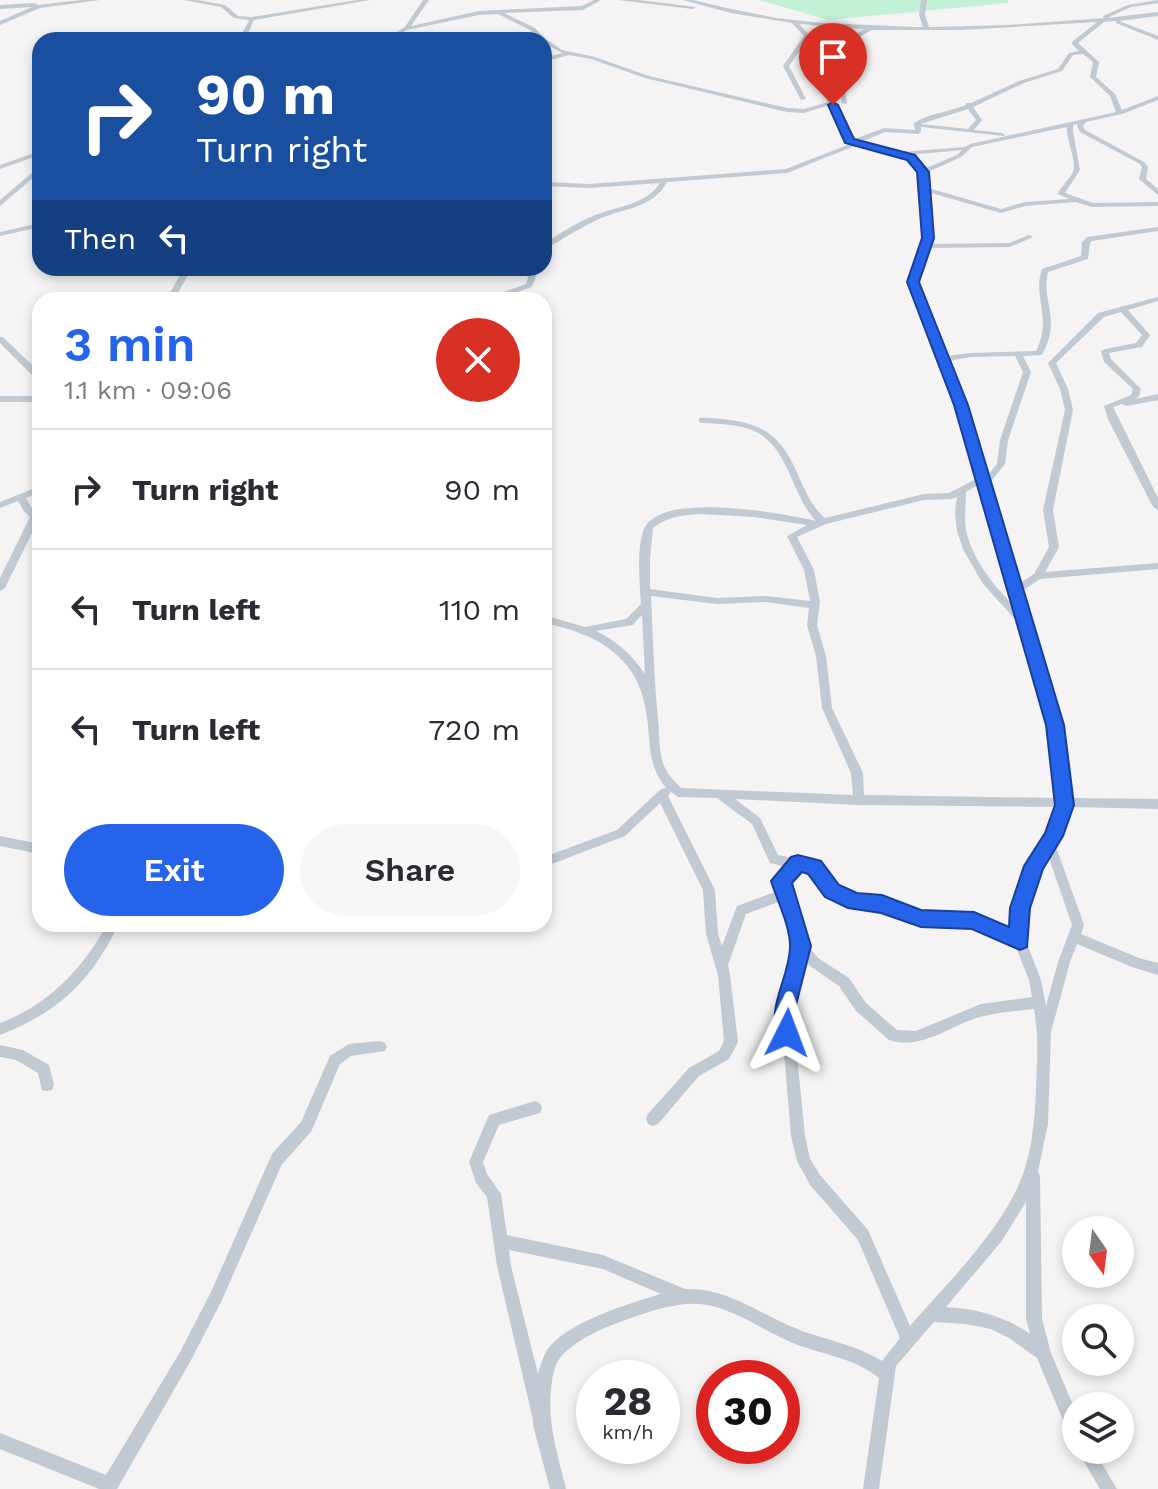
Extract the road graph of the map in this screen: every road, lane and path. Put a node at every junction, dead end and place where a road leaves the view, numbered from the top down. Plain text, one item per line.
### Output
1 (77, 0) edge
2 (97, 0) edge
3 (187, 0) edge
4 (208, 0) edge
5 (367, 0) edge
6 (426, 0) edge
7 (598, 0) edge
8 (621, 0) edge
9 (686, 0) edge
10 (924, 0) edge
11 (1124, 0) edge
12 (1149, 1) edge
13 (1158, 1) edge
14 (68, 4) junction
15 (218, 4) junction
16 (286, 4) dead end
17 (507, 4) dead end
18 (1136, 4) junction
19 (47, 5) junction
20 (0, 7) edge
21 (493, 11) junction
22 (722, 11) junction
23 (299, 13) junction
24 (1157, 15) edge
25 (252, 19) junction
26 (1104, 20) junction
27 (0, 23) edge
28 (795, 23) junction
29 (874, 26) junction
30 (407, 28) junction
31 (926, 28) junction
32 (246, 32) edge
33 (400, 32) edge
34 (536, 32) edge
35 (807, 36) junction
36 (1158, 38) edge
37 (552, 47) edge
38 (823, 52) junction
39 (1082, 52) junction
40 (570, 54) junction
41 (552, 58) edge
42 (829, 64) junction
43 (1158, 98) edge
44 (803, 99) dead end
45 (831, 103) junction
46 (845, 103) dead end
47 (968, 104) junction
48 (1120, 113) junction
49 (1084, 121) junction
50 (917, 125) junction
51 (1070, 125) junction
52 (969, 132) junction
53 (1019, 136) junction
54 (854, 144) junction
55 (967, 147) junction
56 (895, 153) junction
57 (32, 156) edge
58 (0, 167) edge
59 (923, 172) junction
60 (32, 175) edge
61 (665, 179) junction
62 (552, 184) edge
63 (924, 189) junction
64 (1158, 193) edge
65 (1073, 201) junction
66 (0, 204) edge
67 (1158, 204) edge
68 (32, 227) edge
69 (1158, 229) edge
70 (0, 234) edge
71 (1029, 237) dead end
72 (552, 242) edge
73 (925, 246) junction
74 (532, 276) edge
75 (509, 292) edge
76 (1158, 299) edge
77 (1122, 308) junction
78 (0, 339) edge
79 (1019, 356) junction
80 (944, 359) junction
81 (32, 370) edge
82 (1158, 397) edge
83 (0, 399) edge
84 (32, 399) edge
85 (1112, 419) junction
86 (702, 420) dead end
87 (984, 481) junction
88 (32, 492) edge
89 (962, 492) junction
90 (21, 497) junction
91 (0, 505) edge
92 (1158, 507) edge
93 (32, 511) edge
94 (819, 523) junction
95 (32, 530) edge
96 (1158, 566) edge
97 (1038, 576) junction
98 (0, 588) edge
99 (1017, 590) junction
100 (647, 598) junction
101 (814, 605) junction
102 (552, 621) edge
103 (583, 629) junction
104 (1028, 629) junction
105 (651, 702) junction
106 (666, 791) junction
107 (718, 794) junction
108 (859, 800) junction
109 (1158, 804) edge
110 (1065, 805) junction
111 (0, 841) edge
112 (1049, 843) junction
113 (32, 847) edge
114 (552, 859) edge
115 (798, 863) junction
116 (785, 894) junction
117 (109, 932) edge
118 (1074, 938) junction
119 (1020, 941) junction
120 (801, 946) junction
121 (721, 966) junction
122 (1158, 969) edge
123 (1040, 1002) junction
124 (0, 1029) edge
125 (1045, 1035) junction
126 (380, 1047) dead end
127 (0, 1051) edge
128 (47, 1085) dead end
129 (535, 1108) dead end
130 (653, 1119) dead end
131 (1033, 1166) junction
132 (500, 1241) junction
133 (683, 1297) junction
134 (933, 1314) junction
135 (908, 1339) junction
136 (1043, 1353) junction
137 (885, 1373) junction
138 (1062, 1398) edge
139 (541, 1425) junction
140 (0, 1441) edge
141 (1094, 1464) edge
142 (108, 1487) edge
143 (558, 1489) edge
144 (871, 1489) edge
145 (1109, 1489) edge

1 - 14 street
2 - 14 street
3 - 15 street
4 - 15 street
5 - 23 street
6 - 30 street
7 - 21 street
8 - 22 street
9 - 22 street
10 - 31 street
11 - 18 street
12 - 13 street
12 - 18 street
14 - 19 street
15 - 25 street
16 - 23 street
17 - 21 street
18 - 26 street
19 - 20 street
19 - 27 street
21 - 30 street
21 - 34 street
22 - 28 street
23 - 25 street
24 - 26 street
25 - 32 street
26 - 31 street
26 - 36 street
26 - 39 street
28 - 29 street
28 - 35 street
29 - 31 street
29 - 38 street
30 - 33 street
35 - 38 street
35 - 44 street
37 - 40 street
38 - 42 street
39 - 47 street
39 - 48 street
40 - 41 street
40 - 45 street
42 - 45 street
42 - 46 street
43 - 48 street
45 - 54 street
47 - 50 street
47 - 52 street
48 - 49 street
49 - 51 street
49 - 64 street
50 - 52 street
50 - 54 street
51 - 53 street
51 - 65 street
52 - 53 street
53 - 55 street
54 - 56 street
54 - 61 street
55 - 56 street
55 - 59 street
56 - 59 street
57 - 58 street
59 - 63 street
60 - 66 street
61 - 62 street
61 - 72 street
63 - 65 street
63 - 73 street
65 - 67 street
68 - 70 street
69 - 79 street
71 - 73 street
73 - 80 street
74 - 75 street
76 - 77 street
77 - 85 street
77 - 97 street
78 - 81 street
79 - 80 street
79 - 87 street
80 - 87 street
82 - 85 street
83 - 84 street
85 - 92 street
86 - 94 street
87 - 89 street
87 - 99 street
88 - 90 street
89 - 94 street
89 - 104 street
90 - 91 street
90 - 93 street
94 - 100 street
94 - 101 street
95 - 98 street
96 - 97 street
97 - 99 street
99 - 104 street
100 - 101 street
100 - 103 street
100 - 105 street
101 - 108 street
102 - 103 street
103 - 105 street
104 - 110 street
105 - 106 street
106 - 107 street
106 - 114 street
106 - 121 street
107 - 108 street
107 - 115 street
108 - 110 street
109 - 110 street
110 - 112 street
111 - 113 street
112 - 118 street
112 - 119 street
115 - 116 street
115 - 119 street
116 - 120 street
116 - 121 street
117 - 124 street
118 - 122 street
118 - 125 street
119 - 123 street
120 - 123 street
120 - 135 street
121 - 130 street
123 - 125 street
125 - 131 street
126 - 142 street
127 - 128 street
129 - 132 street
131 - 134 street
131 - 136 street
132 - 133 street
132 - 139 street
133 - 137 street
133 - 139 street
134 - 135 street
134 - 136 street
135 - 137 street
136 - 138 street
137 - 144 street
139 - 143 street
140 - 142 street
141 - 145 street

